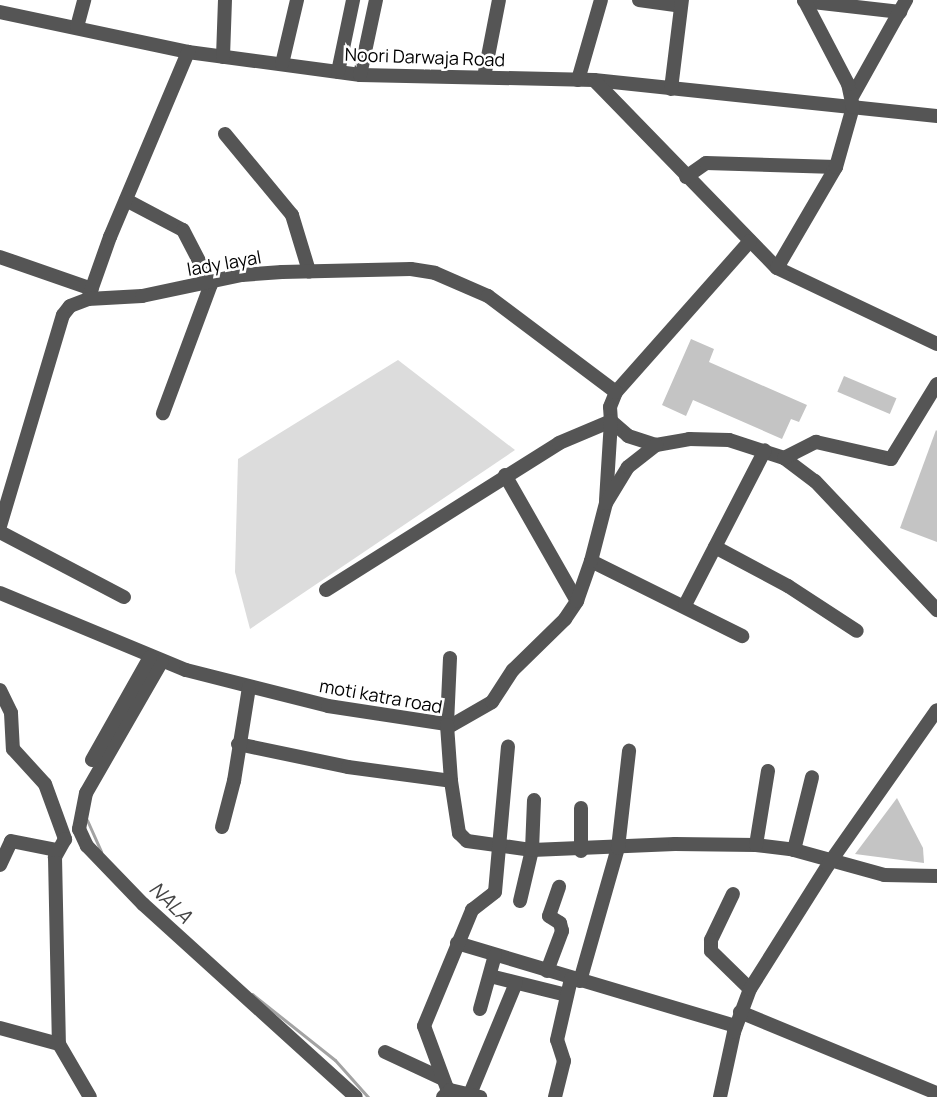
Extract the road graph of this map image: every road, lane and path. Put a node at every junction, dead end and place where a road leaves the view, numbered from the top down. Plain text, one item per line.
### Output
1 (84, 0) edge
2 (225, 0) edge
3 (297, 0) edge
4 (353, 0) edge
5 (376, 0) edge
6 (499, 0) edge
7 (601, 0) edge
8 (639, 0) edge
9 (804, 1) edge
10 (681, 3) edge
11 (903, 6) edge
12 (0, 12) edge
13 (77, 27) junction
14 (188, 52) junction
15 (223, 57) junction
16 (282, 63) junction
17 (338, 72) junction
18 (360, 75) junction
19 (484, 77) junction
20 (578, 80) junction
21 (594, 80) junction
22 (671, 89) junction
23 (853, 101) junction
24 (937, 116) edge
25 (225, 134) dead end
26 (836, 167) junction
27 (687, 177) junction
28 (126, 200) junction
29 (750, 241) junction
30 (0, 257) edge
31 (777, 268) junction
32 (309, 270) junction
33 (211, 284) junction
34 (90, 294) junction
35 (937, 344) edge
36 (937, 384) edge
37 (616, 392) junction
38 (163, 413) dead end
39 (611, 421) junction
40 (656, 445) junction
41 (765, 450) junction
42 (784, 458) junction
43 (505, 476) junction
44 (606, 503) junction
45 (0, 526) edge
46 (0, 532) edge
47 (715, 547) junction
48 (591, 561) junction
49 (326, 591) dead end
50 (0, 593) edge
51 (124, 597) dead end
52 (577, 601) junction
53 (685, 605) junction
54 (937, 610) edge
55 (857, 631) dead end
56 (742, 636) dead end
57 (450, 658) dead end
58 (156, 659) junction
59 (249, 687) junction
60 (0, 690) edge
61 (937, 710) edge
62 (5, 714) edge
63 (447, 725) junction
64 (238, 744) junction
65 (508, 747) dead end
66 (629, 751) dead end
67 (92, 760) dead end
68 (768, 771) dead end
69 (812, 777) dead end
70 (451, 781) junction
71 (534, 800) dead end
72 (581, 808) dead end
73 (222, 827) dead end
74 (79, 828) junction
75 (63, 830) junction
76 (756, 845) junction
77 (499, 847) junction
78 (618, 848) junction
79 (57, 850) junction
80 (532, 850) junction
81 (581, 850) junction
82 (794, 850) junction
83 (830, 862) junction
84 (0, 865) edge
85 (937, 876) edge
86 (559, 887) dead end
87 (733, 894) dead end
88 (520, 901) dead end
89 (457, 944) junction
90 (495, 955) junction
91 (547, 971) junction
92 (490, 976) junction
93 (576, 980) junction
94 (516, 983) junction
95 (750, 989) junction
96 (567, 995) junction
97 (480, 1009) dead end
98 (740, 1012) junction
99 (736, 1026) junction
100 (0, 1028) edge
101 (59, 1044) junction
102 (385, 1052) dead end
103 (444, 1089) edge
104 (937, 1093) edge
105 (475, 1096) edge
106 (90, 1097) edge
107 (356, 1097) edge
108 (555, 1097) edge
109 (720, 1097) edge

1 - 13 street
2 - 15 street
3 - 16 street
4 - 17 street
5 - 18 street
6 - 19 street
7 - 20 street
8 - 10 street
9 - 11 street
9 - 23 street
10 - 22 street
11 - 23 street
12 - 13 street, Noori Darwaja Road
13 - 14 street, Noori Darwaja Road
14 - 15 street, Noori Darwaja Road
14 - 28 street
15 - 16 street, Noori Darwaja Road
16 - 17 street, Noori Darwaja Road
17 - 18 street, Noori Darwaja Road
18 - 19 street, Noori Darwaja Road
19 - 20 street, Noori Darwaja Road
20 - 21 street, Noori Darwaja Road
21 - 22 street, Noori Darwaja Road
21 - 27 street
22 - 23 street, Noori Darwaja Road
23 - 24 street, Noori Darwaja Road
23 - 26 street
25 - 32 street
26 - 27 street
26 - 31 street
27 - 29 street
28 - 33 street
28 - 34 street
29 - 31 street
29 - 37 street
30 - 34 street
31 - 35 street
32 - 33 street, lady layal
32 - 37 street, lady layal
33 - 34 street, lady layal
33 - 38 street
34 - 45 street
36 - 42 street
37 - 39 street
39 - 40 street
39 - 43 street
39 - 44 street
40 - 41 street
40 - 44 street, moti katra road
41 - 42 street
41 - 47 street
42 - 54 street
43 - 49 street
43 - 52 street
44 - 48 street, moti katra road
46 - 51 street
47 - 53 street
47 - 55 street
48 - 52 street, moti katra road
48 - 53 street
50 - 58 street, moti katra road
52 - 63 street, moti katra road
53 - 56 street
57 - 63 street
58 - 59 street, moti katra road
58 - 67 street
58 - 74 street
59 - 63 street, moti katra road
59 - 64 street
60 - 62 street
61 - 83 street
62 - 75 street
63 - 70 street
64 - 70 street
64 - 73 street
65 - 77 street
66 - 78 street
68 - 76 street
69 - 82 street
70 - 77 street
71 - 80 street
72 - 81 street
74 - 75 street
74 - 107 street
75 - 79 street
76 - 78 street
76 - 82 street
77 - 80 street
77 - 89 street
78 - 81 street
78 - 93 street
79 - 84 street
79 - 101 street
80 - 81 street
80 - 88 street
82 - 83 street
83 - 85 street
83 - 95 street
86 - 91 street
87 - 95 street
89 - 90 street
89 - 103 street
90 - 91 street
90 - 92 street
91 - 93 street
92 - 94 street
92 - 97 street
93 - 96 street
93 - 99 street
94 - 96 street
94 - 105 street
95 - 98 street
96 - 108 street
98 - 99 street
98 - 104 street
99 - 109 street
100 - 101 street
101 - 106 street
102 - 103 street
103 - 105 street

